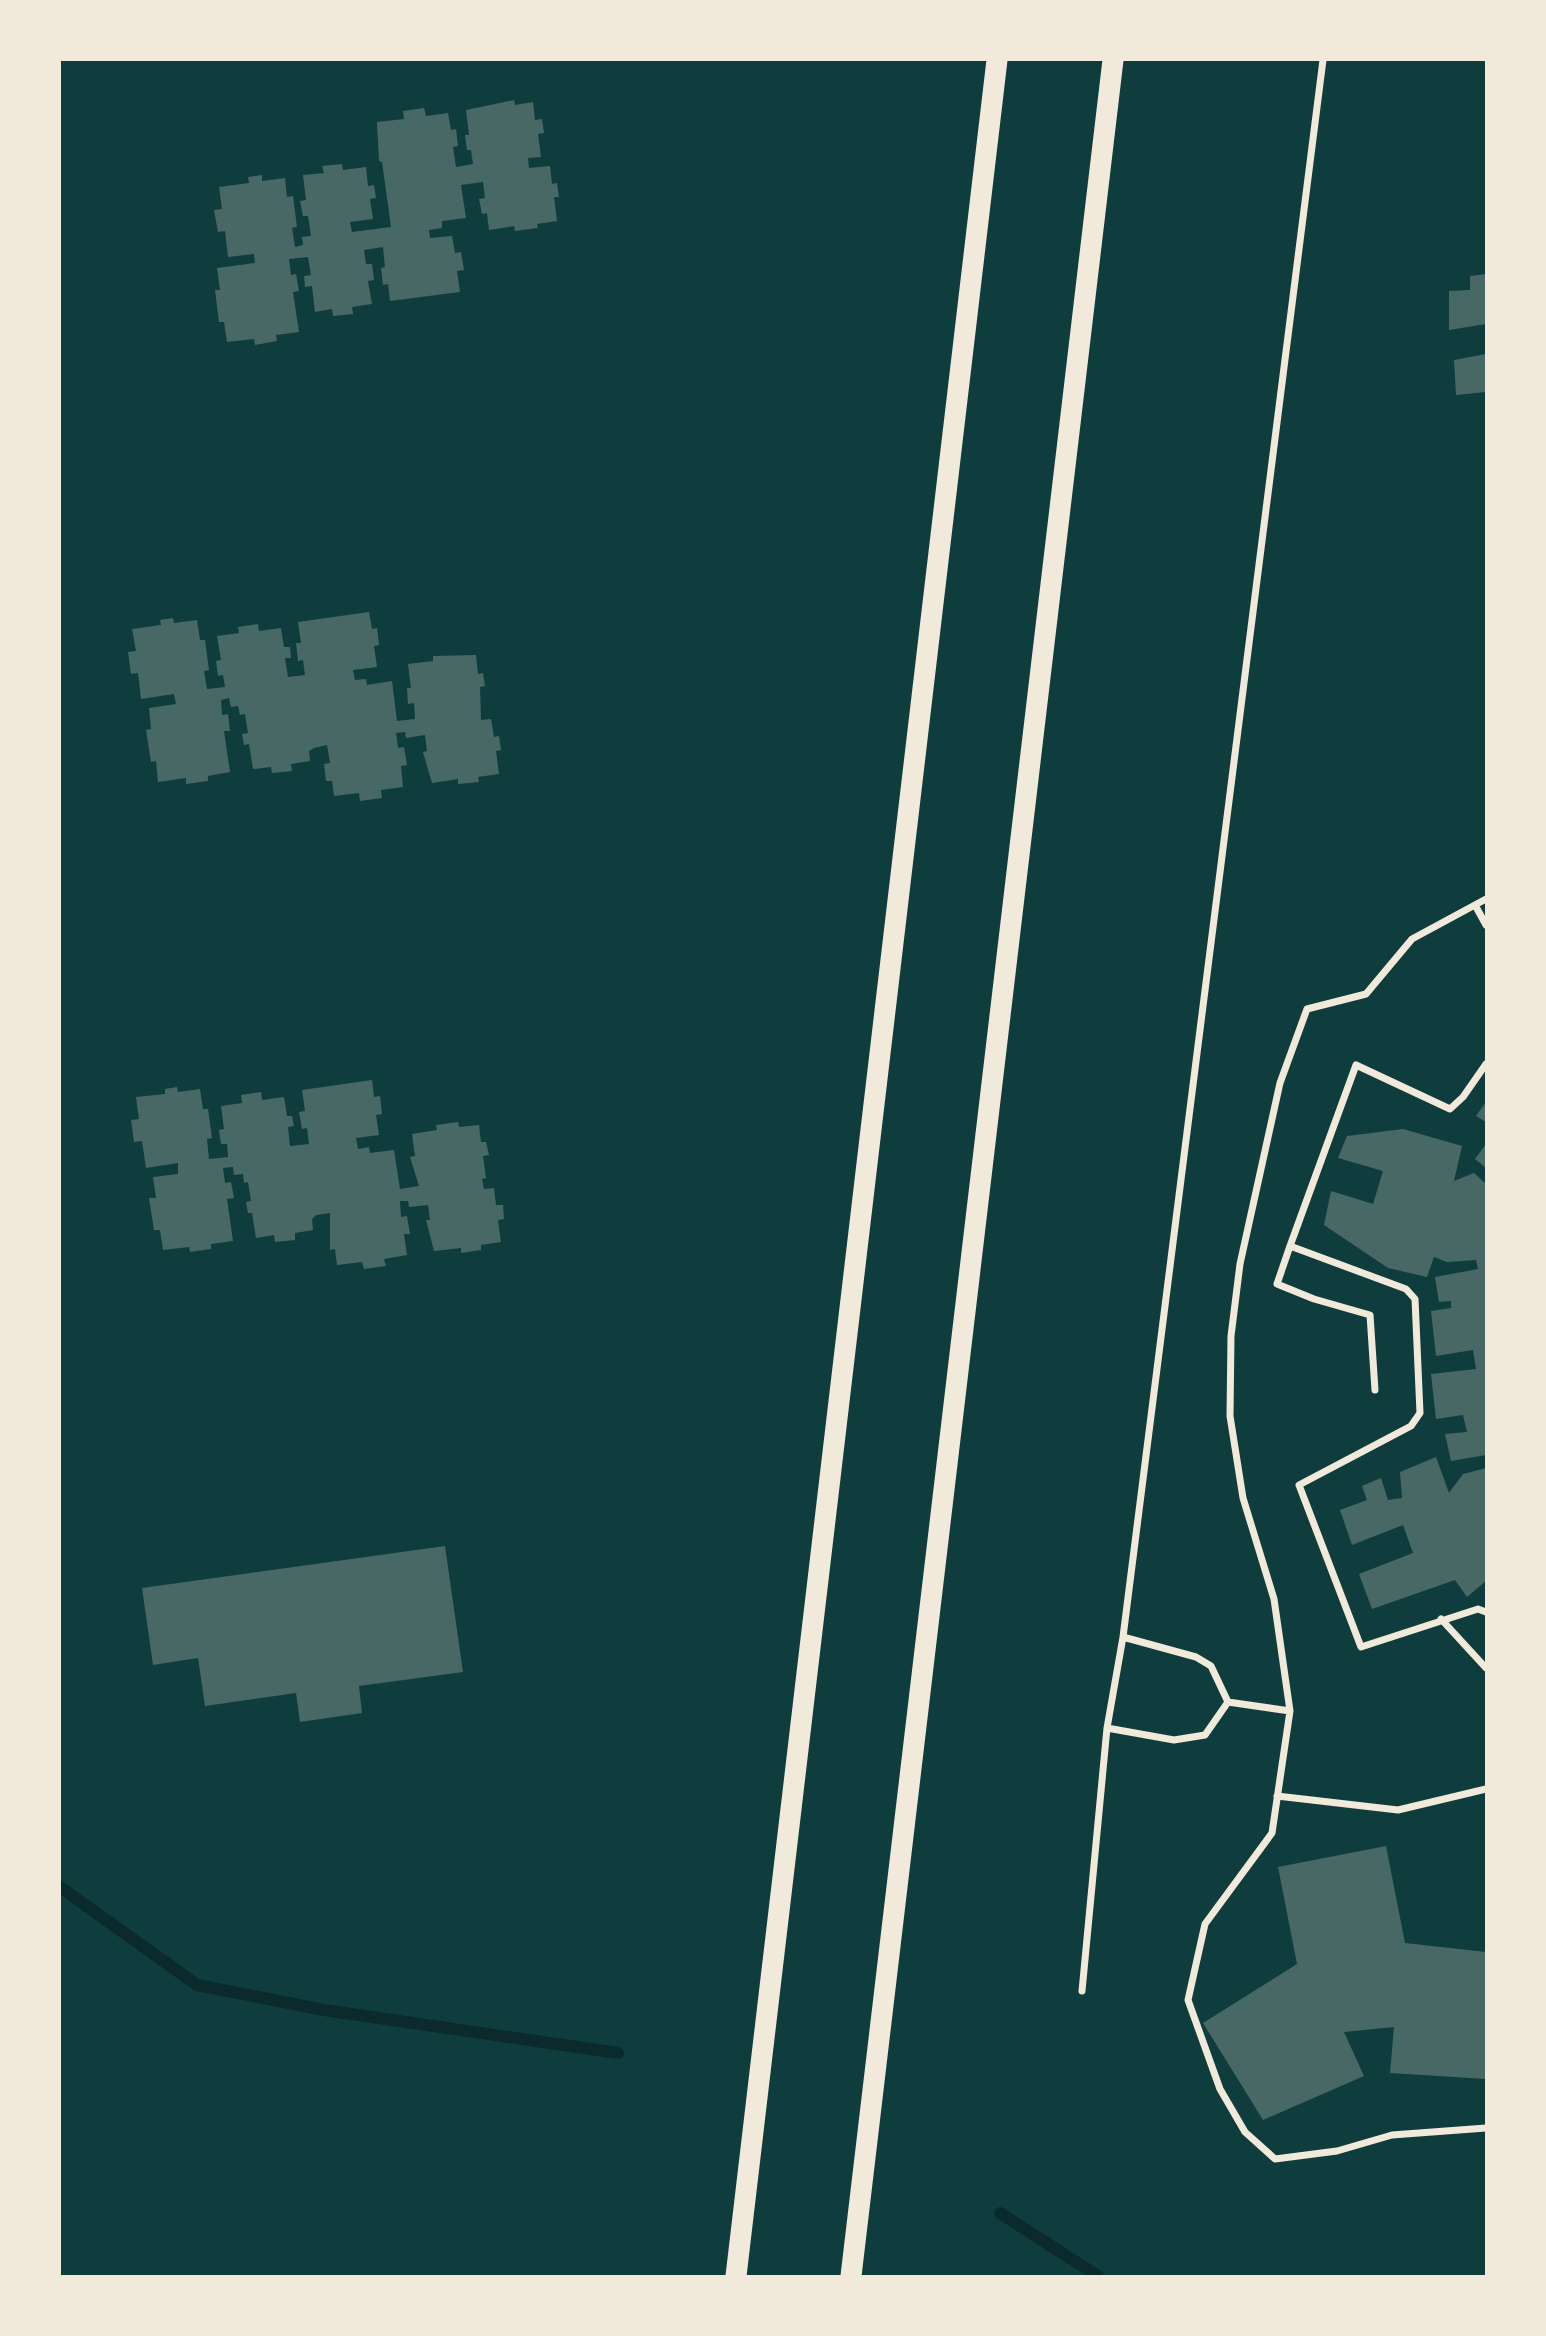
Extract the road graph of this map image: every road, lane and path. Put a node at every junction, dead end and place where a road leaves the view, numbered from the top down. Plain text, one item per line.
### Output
1 (997, 60) edge
2 (1113, 60) edge
3 (1323, 60) edge
4 (1486, 899) edge
5 (1475, 905) junction
6 (1486, 925) edge
7 (1486, 1064) edge
8 (1290, 1246) junction
9 (1375, 1390) dead end
10 (1486, 1612) edge
11 (1441, 1619) junction
12 (1122, 1637) junction
13 (1486, 1668) edge
14 (1228, 1702) junction
15 (1290, 1710) junction
16 (1107, 1728) junction
17 (1486, 1789) edge
18 (1277, 1796) junction
19 (1082, 1991) dead end
20 (1486, 2128) edge
21 (736, 2277) edge
22 (851, 2277) edge

1 - 21 highway
2 - 22 highway
3 - 12 street
4 - 5 street
5 - 6 street
5 - 15 street
7 - 8 street
8 - 9 street
8 - 11 street
10 - 11 street
11 - 13 street
12 - 14 street
12 - 16 street
14 - 15 street
14 - 16 street
15 - 18 street
16 - 19 street
17 - 18 street
18 - 20 street

